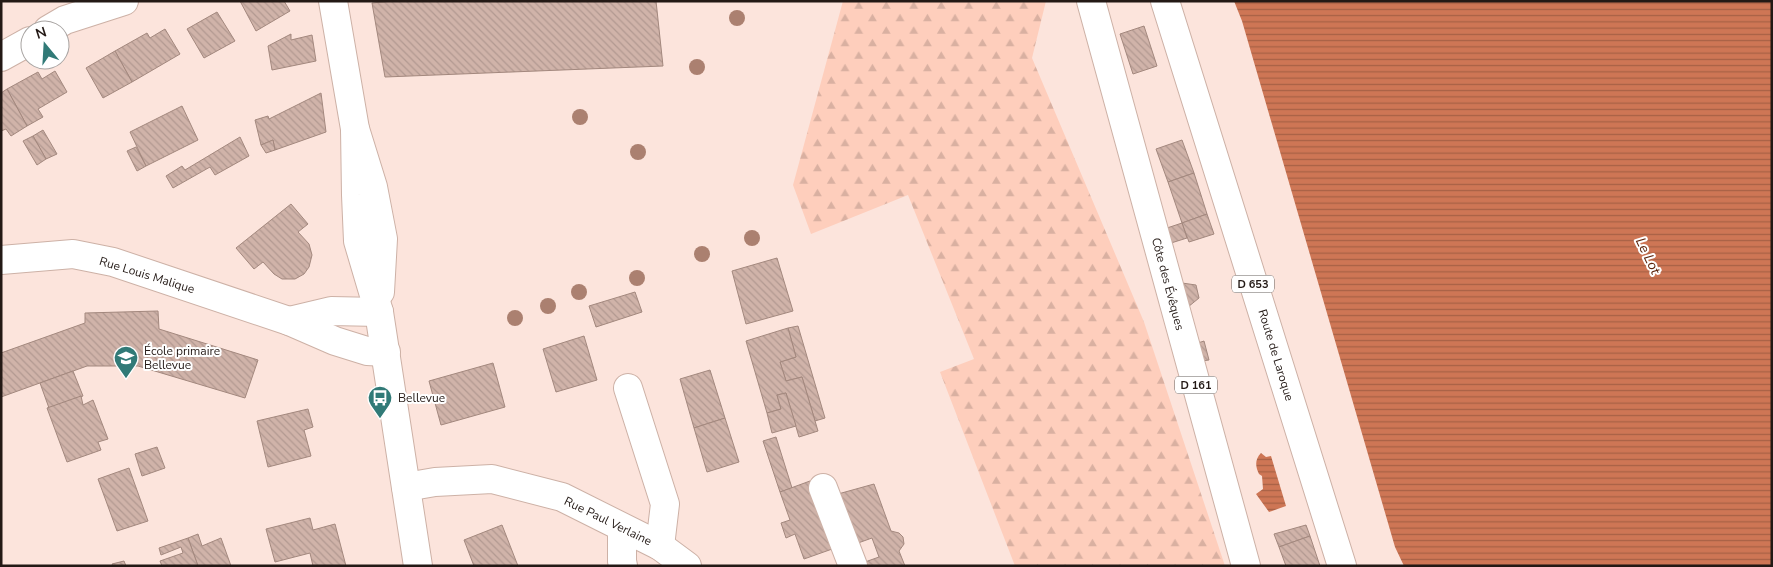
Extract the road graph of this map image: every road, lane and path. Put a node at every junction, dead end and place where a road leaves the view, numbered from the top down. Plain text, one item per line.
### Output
1 (124, 1) edge
2 (333, 1) edge
3 (1091, 1) edge
4 (1165, 1) edge
5 (65, 20) edge
6 (20, 47) edge
7 (1, 57) edge
8 (1, 260) edge
9 (380, 312) junction
10 (289, 321) junction
11 (386, 352) junction
12 (628, 388) dead end
13 (406, 487) junction
14 (823, 488) dead end
15 (622, 528) junction
16 (660, 546) junction
17 (418, 566) edge
18 (623, 566) edge
19 (687, 566) edge
20 (852, 566) edge
21 (1246, 566) edge
22 (1342, 566) edge

1 - 5 street
2 - 9 street
3 - 21 street, Côte des Évêques / D 161
4 - 22 street, Route de Laroque / D 653
6 - 7 street
8 - 10 street, Rue Louis Malique
9 - 10 street
9 - 11 street
10 - 11 street, Rue Louis Malique
11 - 13 street
12 - 16 street
13 - 15 street, Rue Paul Verlaine
13 - 17 street
14 - 20 street
15 - 16 street, Rue Paul Verlaine
15 - 18 street
16 - 19 street, Rue Paul Verlaine

